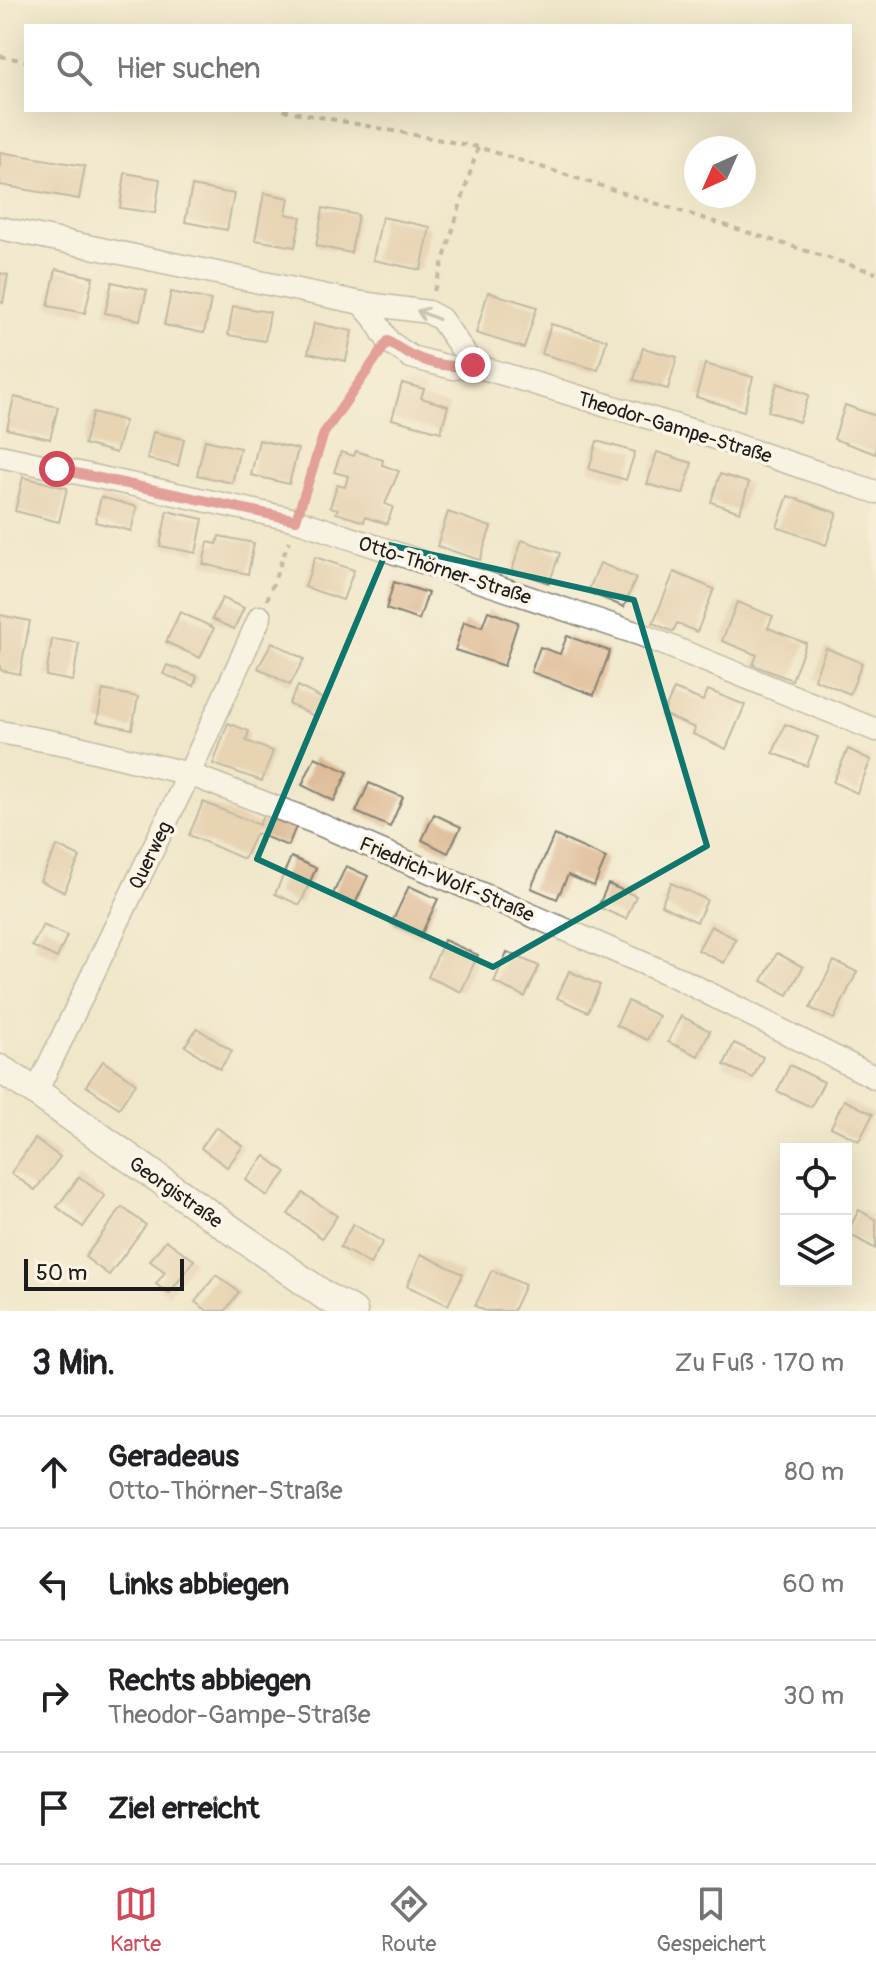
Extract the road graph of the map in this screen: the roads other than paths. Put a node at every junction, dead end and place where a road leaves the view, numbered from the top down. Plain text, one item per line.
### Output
1 (0, 228) edge
2 (361, 303) junction
3 (473, 365) junction
4 (0, 456) edge
5 (876, 492) edge
6 (263, 611) road end
7 (876, 730) edge
8 (0, 732) edge
9 (189, 774) junction
10 (0, 1069) edge
11 (876, 1078) edge
12 (36, 1092) junction
13 (353, 1311) edge

1 - 2 street
3 -> 2 street
2 - 3 street, Theodor-Gampe-Straße
3 - 5 street, Theodor-Gampe-Straße
4 - 7 street, Otto-Thörner-Straße
6 - 9 street, Querweg
8 - 9 street, Friedrich-Wolf-Straße
9 - 11 street, Friedrich-Wolf-Straße
9 - 12 street, Querweg
10 - 12 street, Georgistraße
12 - 13 street, Georgistraße

